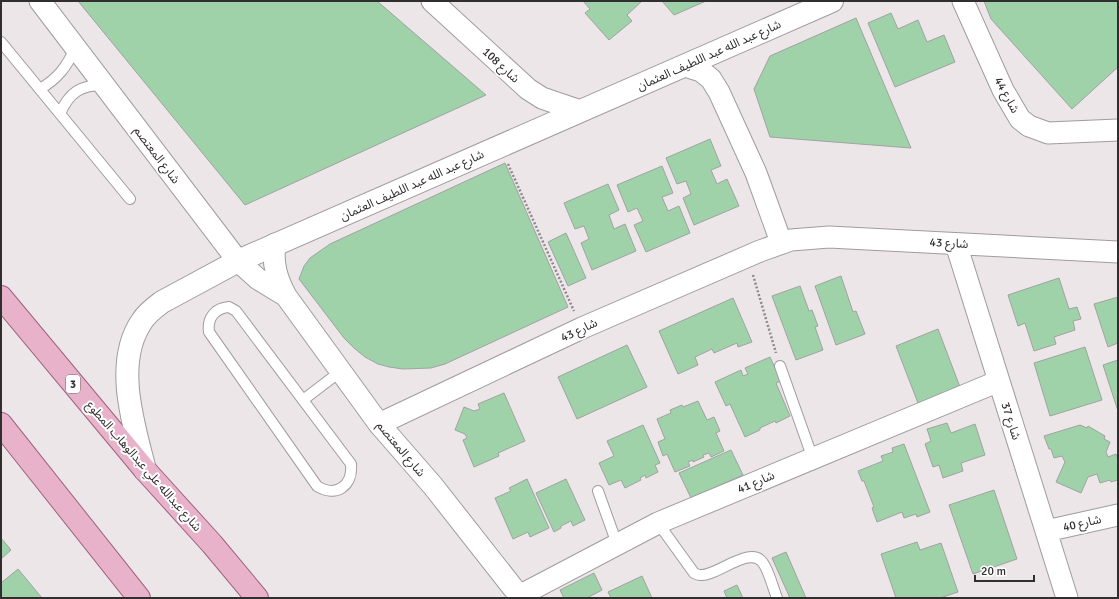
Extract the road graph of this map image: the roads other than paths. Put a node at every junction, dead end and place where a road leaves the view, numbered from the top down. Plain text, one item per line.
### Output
1 (40, 1) edge
2 (432, 1) edge
3 (963, 1) edge
4 (819, 4) edge
5 (1, 42) edge
6 (75, 48) junction
7 (685, 66) junction
8 (105, 85) junction
9 (40, 89) junction
10 (580, 111) junction
11 (60, 114) junction
12 (1118, 130) edge
13 (130, 199) dead end
14 (781, 242) junction
15 (275, 244) junction
16 (956, 244) junction
17 (1118, 252) edge
18 (238, 261) junction
19 (286, 296) junction
20 (1, 297) edge
21 (780, 366) road end
22 (341, 371) junction
23 (999, 381) junction
24 (303, 400) junction
25 (1, 424) edge
26 (379, 424) junction
27 (812, 459) junction
28 (145, 470) junction
29 (598, 491) dead end
30 (1118, 515) edge
31 (658, 523) junction
32 (1046, 531) junction
33 (617, 544) junction
34 (1060, 596) edge
35 (520, 597) edge
36 (139, 598) edge
37 (257, 598) edge
38 (777, 598) edge

1 - 6 street, شارع المعتصم
2 - 10 street, شارع 108
3 - 12 street, شارع 44
4 - 7 street, شارع عبد الله عبد اللطيف العثمان
5 - 9 lane
6 - 8 street, شارع المعتصم
6 - 9 lane
7 - 10 street, شارع عبد الله عبد اللطيف العثمان
7 - 14 street
8 - 11 lane
8 - 18 street, شارع المعتصم
9 - 11 lane
10 - 15 street, شارع عبد الله عبد اللطيف العثمان
11 - 13 lane
14 - 16 street, شارع 43
14 - 26 street, شارع 43
15 - 18 street, شارع عبد الله عبد اللطيف العثمان
15 - 19 street, شارع المعتصم
16 - 17 street, شارع 43
16 - 23 street, شارع 37
18 - 19 street, شارع المعتصم
18 - 28 street, شارع عبد الله عبد اللطيف العثمان
19 - 22 street, شارع المعتصم
20 - 28 main road, شارع عبدالله علي عبدالوهاب المطوع / 3
21 - 27 lane
22 - 24 lane
22 - 26 street, شارع المعتصم
23 - 27 street, شارع 41
23 - 32 street, شارع 37
24 - 24 lane
25 - 36 main road
26 - 35 street, شارع المعتصم
27 - 31 street, شارع 41
28 - 37 main road, شارع عبدالله علي عبدالوهاب المطوع / 3
29 - 33 lane
30 - 32 street, شارع 40
31 - 33 street, شارع 41
31 - 38 lane
32 - 34 street, شارع 37
33 - 35 street, شارع 41

